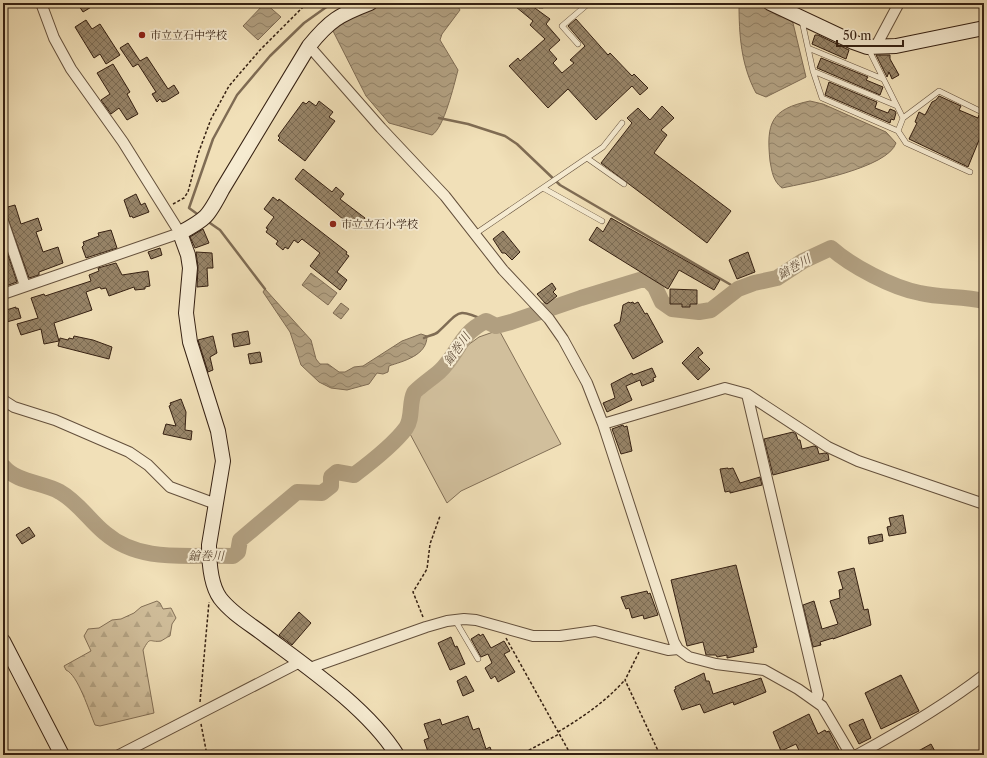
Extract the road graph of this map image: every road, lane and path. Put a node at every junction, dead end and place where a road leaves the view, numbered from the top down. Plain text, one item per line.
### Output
1 (41, 3) edge
2 (307, 3) edge
3 (370, 3) edge
4 (589, 3) edge
5 (770, 3) edge
6 (899, 3) edge
7 (802, 18) junction
8 (984, 28) edge
9 (578, 44) dead end
10 (309, 46) junction
11 (871, 47) junction
12 (808, 48) junction
13 (813, 71) junction
14 (883, 79) junction
15 (897, 106) junction
16 (982, 112) dead end
17 (903, 118) junction
18 (622, 123) dead end
19 (898, 131) junction
20 (587, 158) junction
21 (970, 172) dead end
22 (624, 184) dead end
23 (543, 188) junction
24 (164, 209) junction
25 (3, 221) edge
26 (602, 221) dead end
27 (180, 233) junction
28 (475, 234) junction
29 (25, 286) junction
30 (3, 294) edge
31 (747, 394) junction
32 (3, 400) edge
33 (603, 424) junction
34 (216, 504) junction
35 (984, 504) edge
36 (440, 516) dead end
37 (217, 589) junction
38 (455, 620) junction
39 (426, 627) junction
40 (499, 627) junction
41 (3, 641) edge
42 (643, 643) junction
43 (678, 649) junction
44 (478, 659) dead end
45 (305, 665) junction
46 (984, 675) edge
47 (625, 680) junction
48 (816, 701) junction
49 (199, 714) junction
50 (559, 733) junction
51 (62, 755) edge
52 (119, 755) edge
53 (207, 755) edge
54 (397, 755) edge
55 (520, 755) edge
56 (571, 755) edge
57 (660, 755) edge
58 (851, 755) edge
59 (857, 755) edge

1 - 24 street
2 - 24 path
3 - 10 street
4 - 9 lane
5 - 7 street
6 - 11 street
7 - 11 street
7 - 12 lane
8 - 11 street
10 - 27 street
10 - 28 street
11 - 14 lane
12 - 13 lane
12 - 14 lane
13 - 15 lane
13 - 19 lane
14 - 15 lane
15 - 17 lane
16 - 17 lane
17 - 19 lane
18 - 20 lane
19 - 21 lane
20 - 22 lane
20 - 23 lane
23 - 26 lane
23 - 28 lane
24 - 27 street
25 - 29 street
27 - 29 street
27 - 34 street
28 - 33 street
29 - 30 street
31 - 33 street
31 - 35 street
31 - 48 street
32 - 34 street
33 - 43 street
34 - 37 street
36 - 39 path
37 - 45 street
37 - 49 path
38 - 39 street
38 - 40 street
38 - 44 lane
39 - 45 street
40 - 42 street
40 - 50 path
41 - 51 street
42 - 43 street
42 - 47 path
43 - 48 street
45 - 49 street
45 - 54 street
46 - 59 street
47 - 50 path
47 - 57 path
48 - 58 street
49 - 52 street
49 - 53 path
50 - 55 path
50 - 56 path

